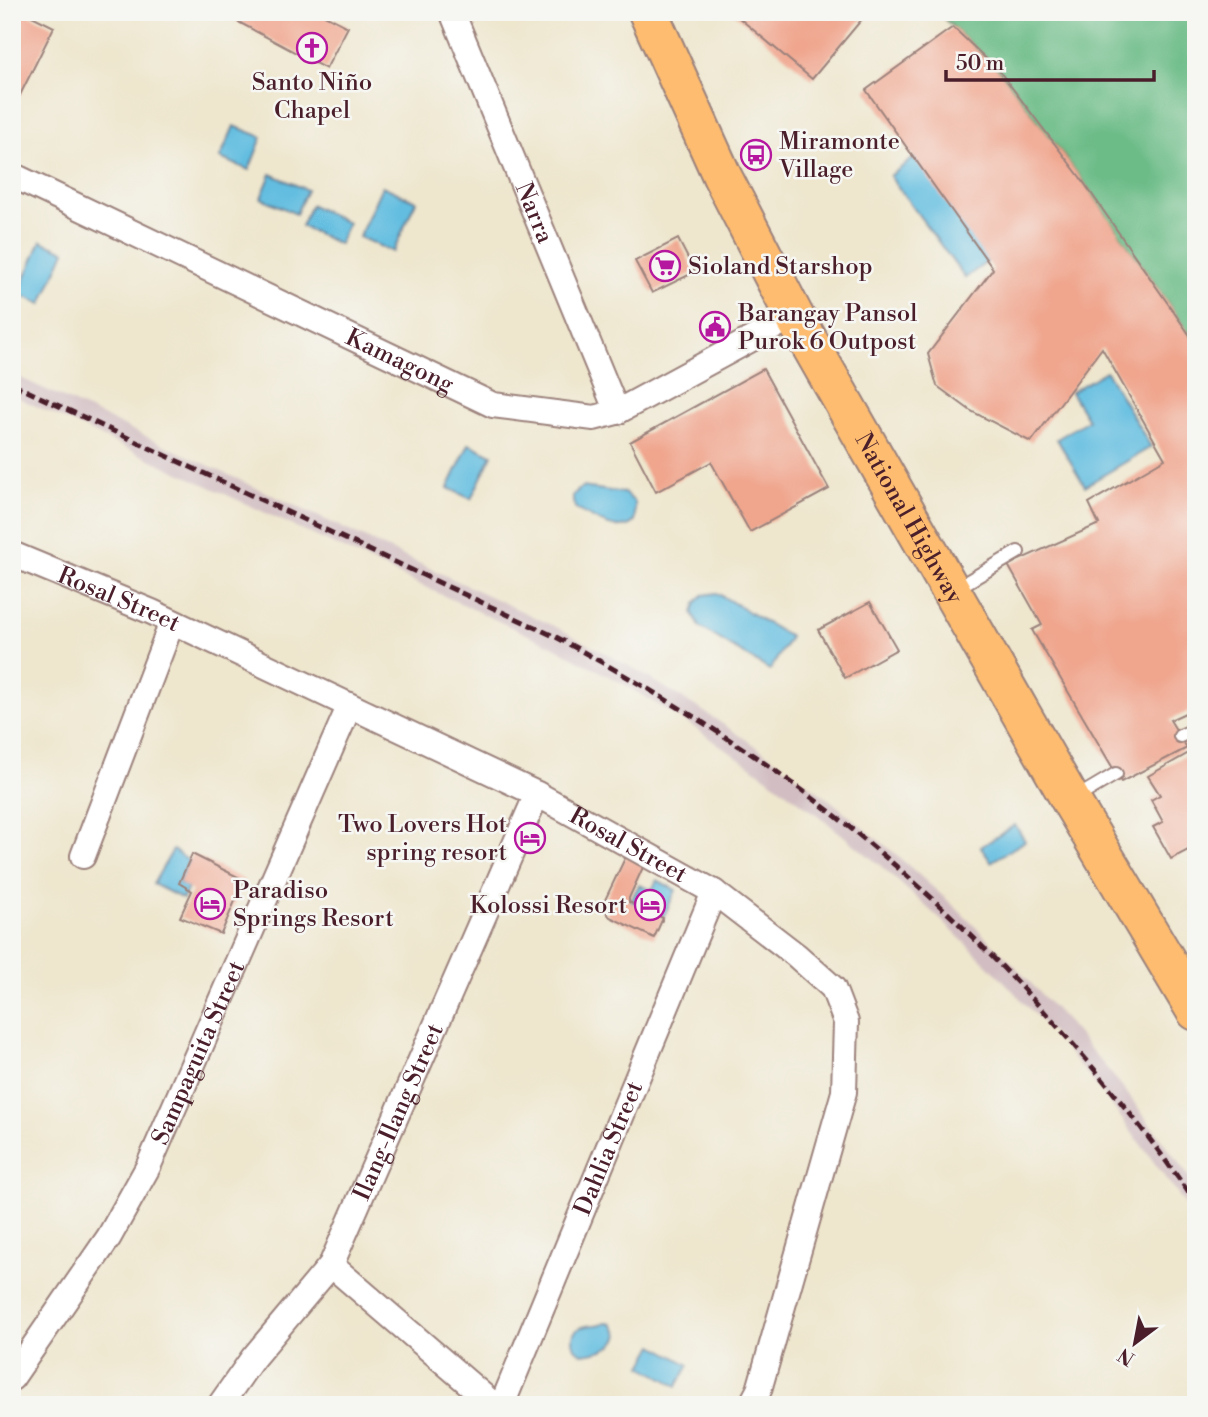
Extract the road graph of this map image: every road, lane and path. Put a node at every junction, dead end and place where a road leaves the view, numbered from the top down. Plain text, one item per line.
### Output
1 (452, 12) edge
2 (648, 12) edge
3 (12, 175) edge
4 (794, 316) junction
5 (617, 412) junction
6 (1018, 552) dead end
7 (12, 554) edge
8 (951, 592) junction
9 (172, 622) junction
10 (349, 707) junction
11 (1196, 729) edge
12 (1180, 736) dead end
13 (1116, 774) dead end
14 (537, 794) junction
15 (1071, 801) junction
16 (83, 856) dead end
17 (714, 892) junction
18 (1196, 1011) edge
19 (331, 1265) junction
20 (12, 1378) edge
21 (220, 1405) edge
22 (494, 1405) edge
23 (502, 1405) edge
24 (751, 1405) edge

1 - 5 street, Narra
2 - 4 main road, National Highway
3 - 5 street, Kamagong
4 - 5 street, Kamagong
4 - 8 main road, National Highway
6 - 8 lane
7 - 9 street, Rosal Street
8 - 15 main road, National Highway
9 - 10 street, Rosal Street
9 - 16 street
10 - 14 street, Rosal Street
10 - 20 street, Sampaguita Street
11 - 12 lane
13 - 15 lane
14 - 17 street, Rosal Street
14 - 19 street, Ilang-Ilang Street
15 - 18 main road, National Highway
17 - 23 street, Dahlia Street
17 - 24 street, Rosal Street
19 - 21 street, Ilang-Ilang Street
19 - 22 street

